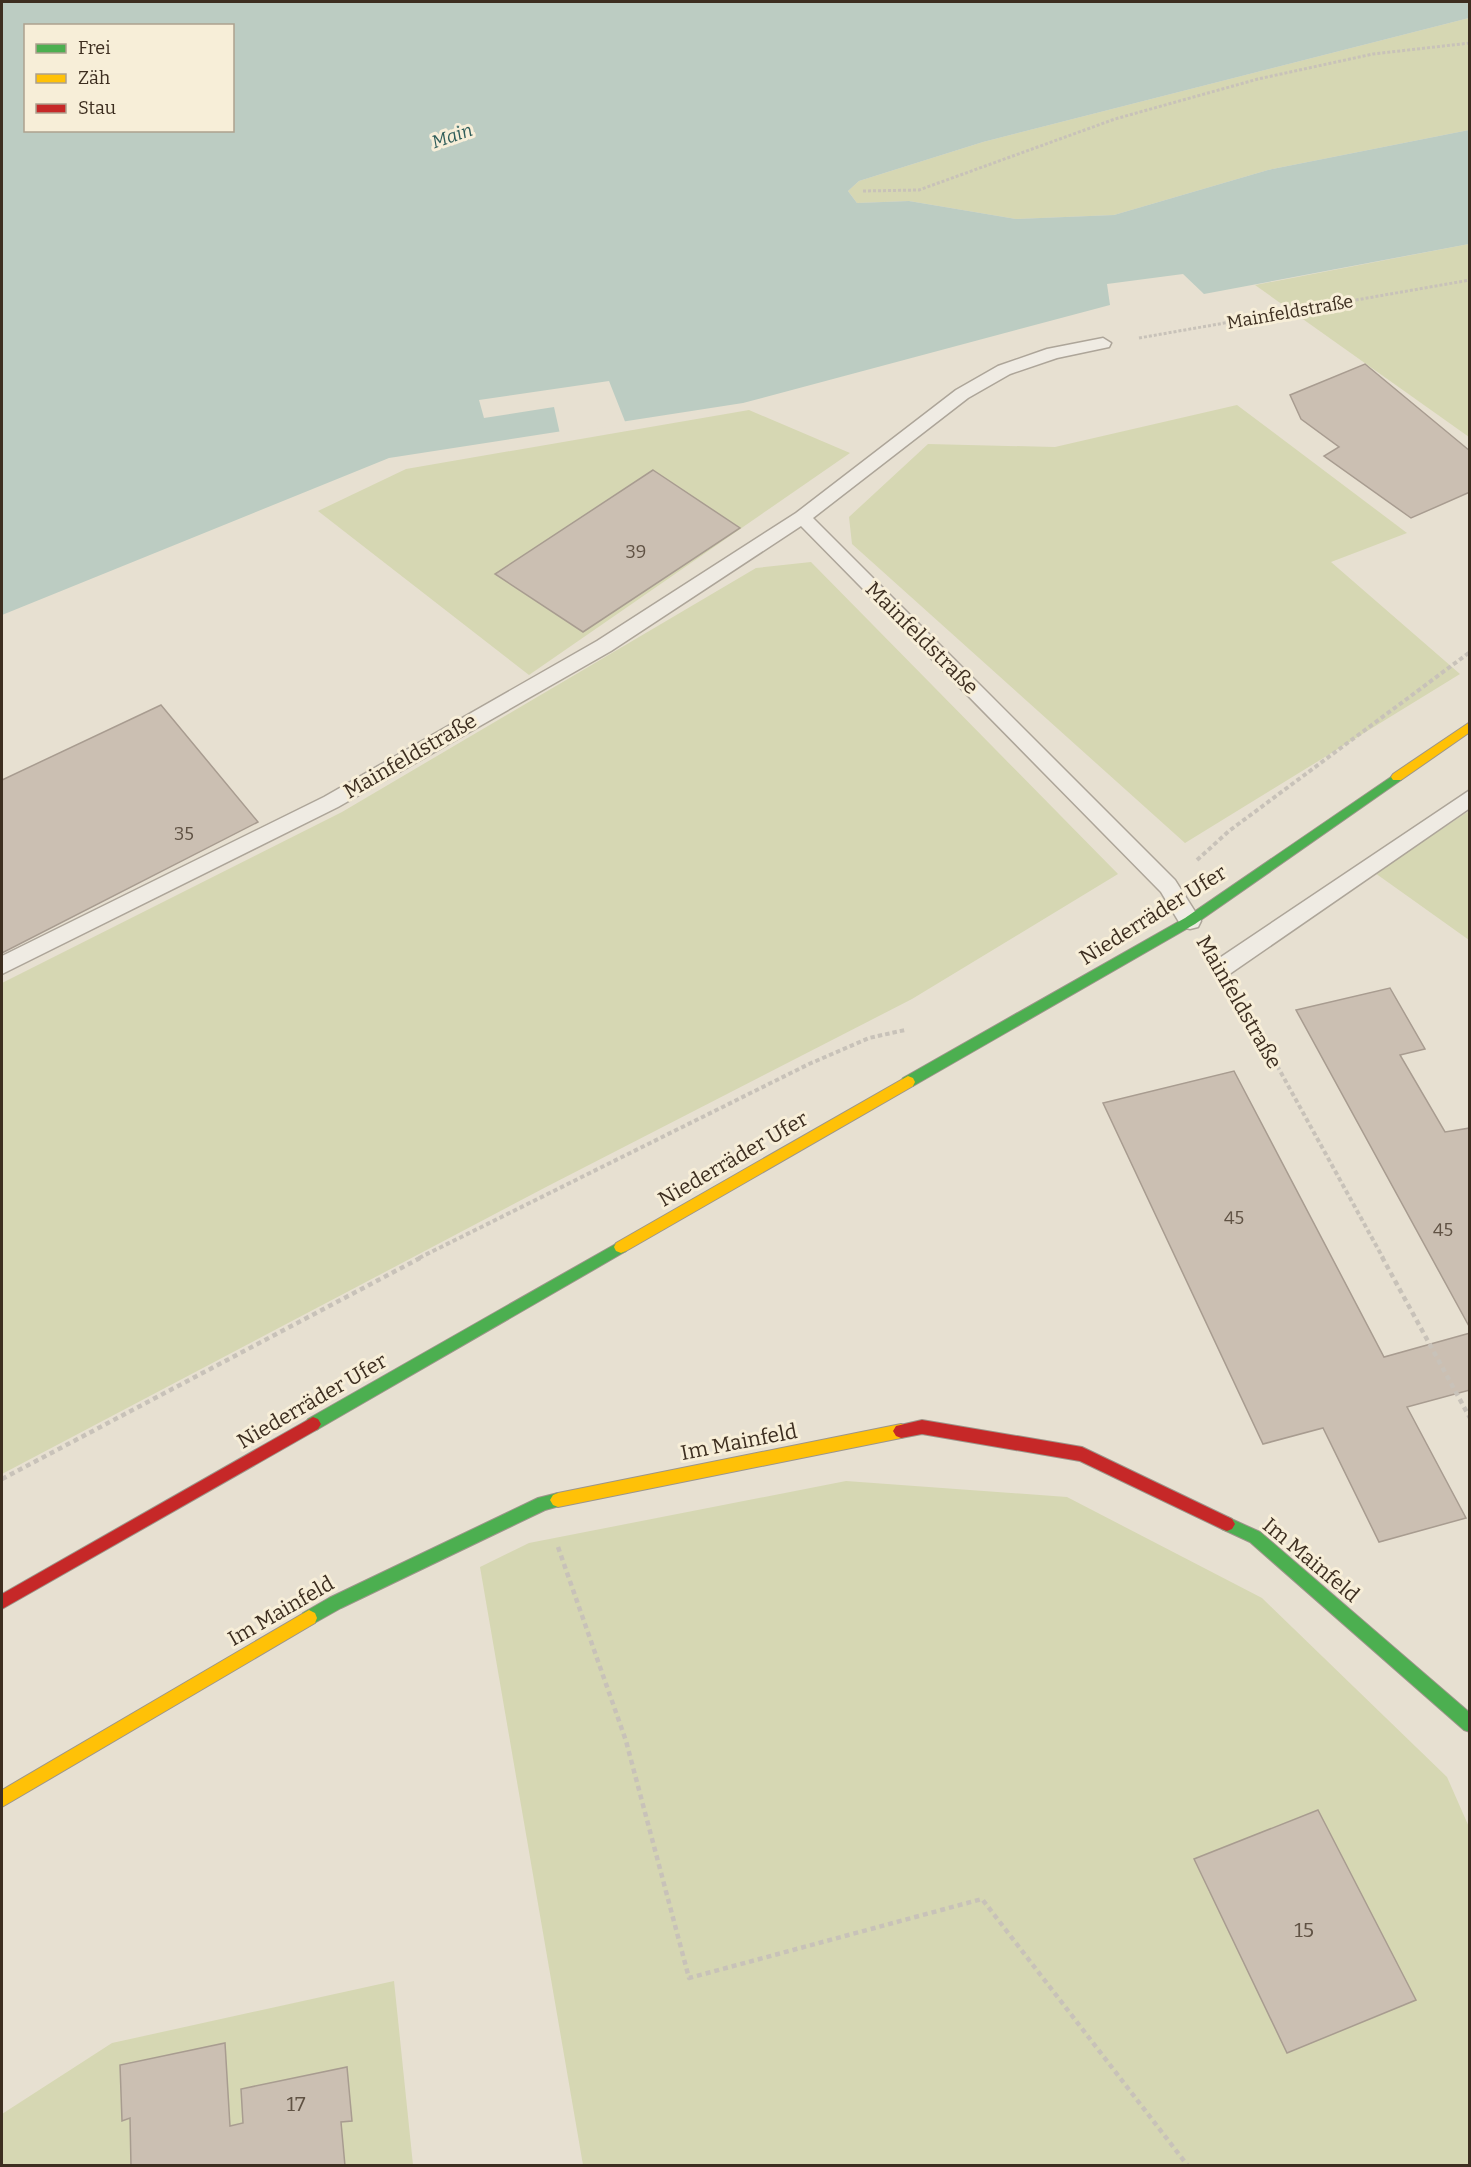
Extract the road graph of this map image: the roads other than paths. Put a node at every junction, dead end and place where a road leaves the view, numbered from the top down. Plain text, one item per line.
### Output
1 (1103, 343) road end
2 (802, 517) junction
3 (1470, 726) edge
4 (1470, 797) edge
5 (1190, 921) junction
6 (2, 966) edge
7 (1223, 967) road end
8 (2, 1602) edge
9 (1470, 1724) edge
10 (2, 1799) edge

1 - 2 lane, Mainfeldstraße
2 - 5 lane, Mainfeldstraße
2 - 6 lane, Mainfeldstraße
3 - 5 main road, Niederräder Ufer
4 - 7 lane
5 - 8 main road, Niederräder Ufer
9 - 10 main road, Im Mainfeld

